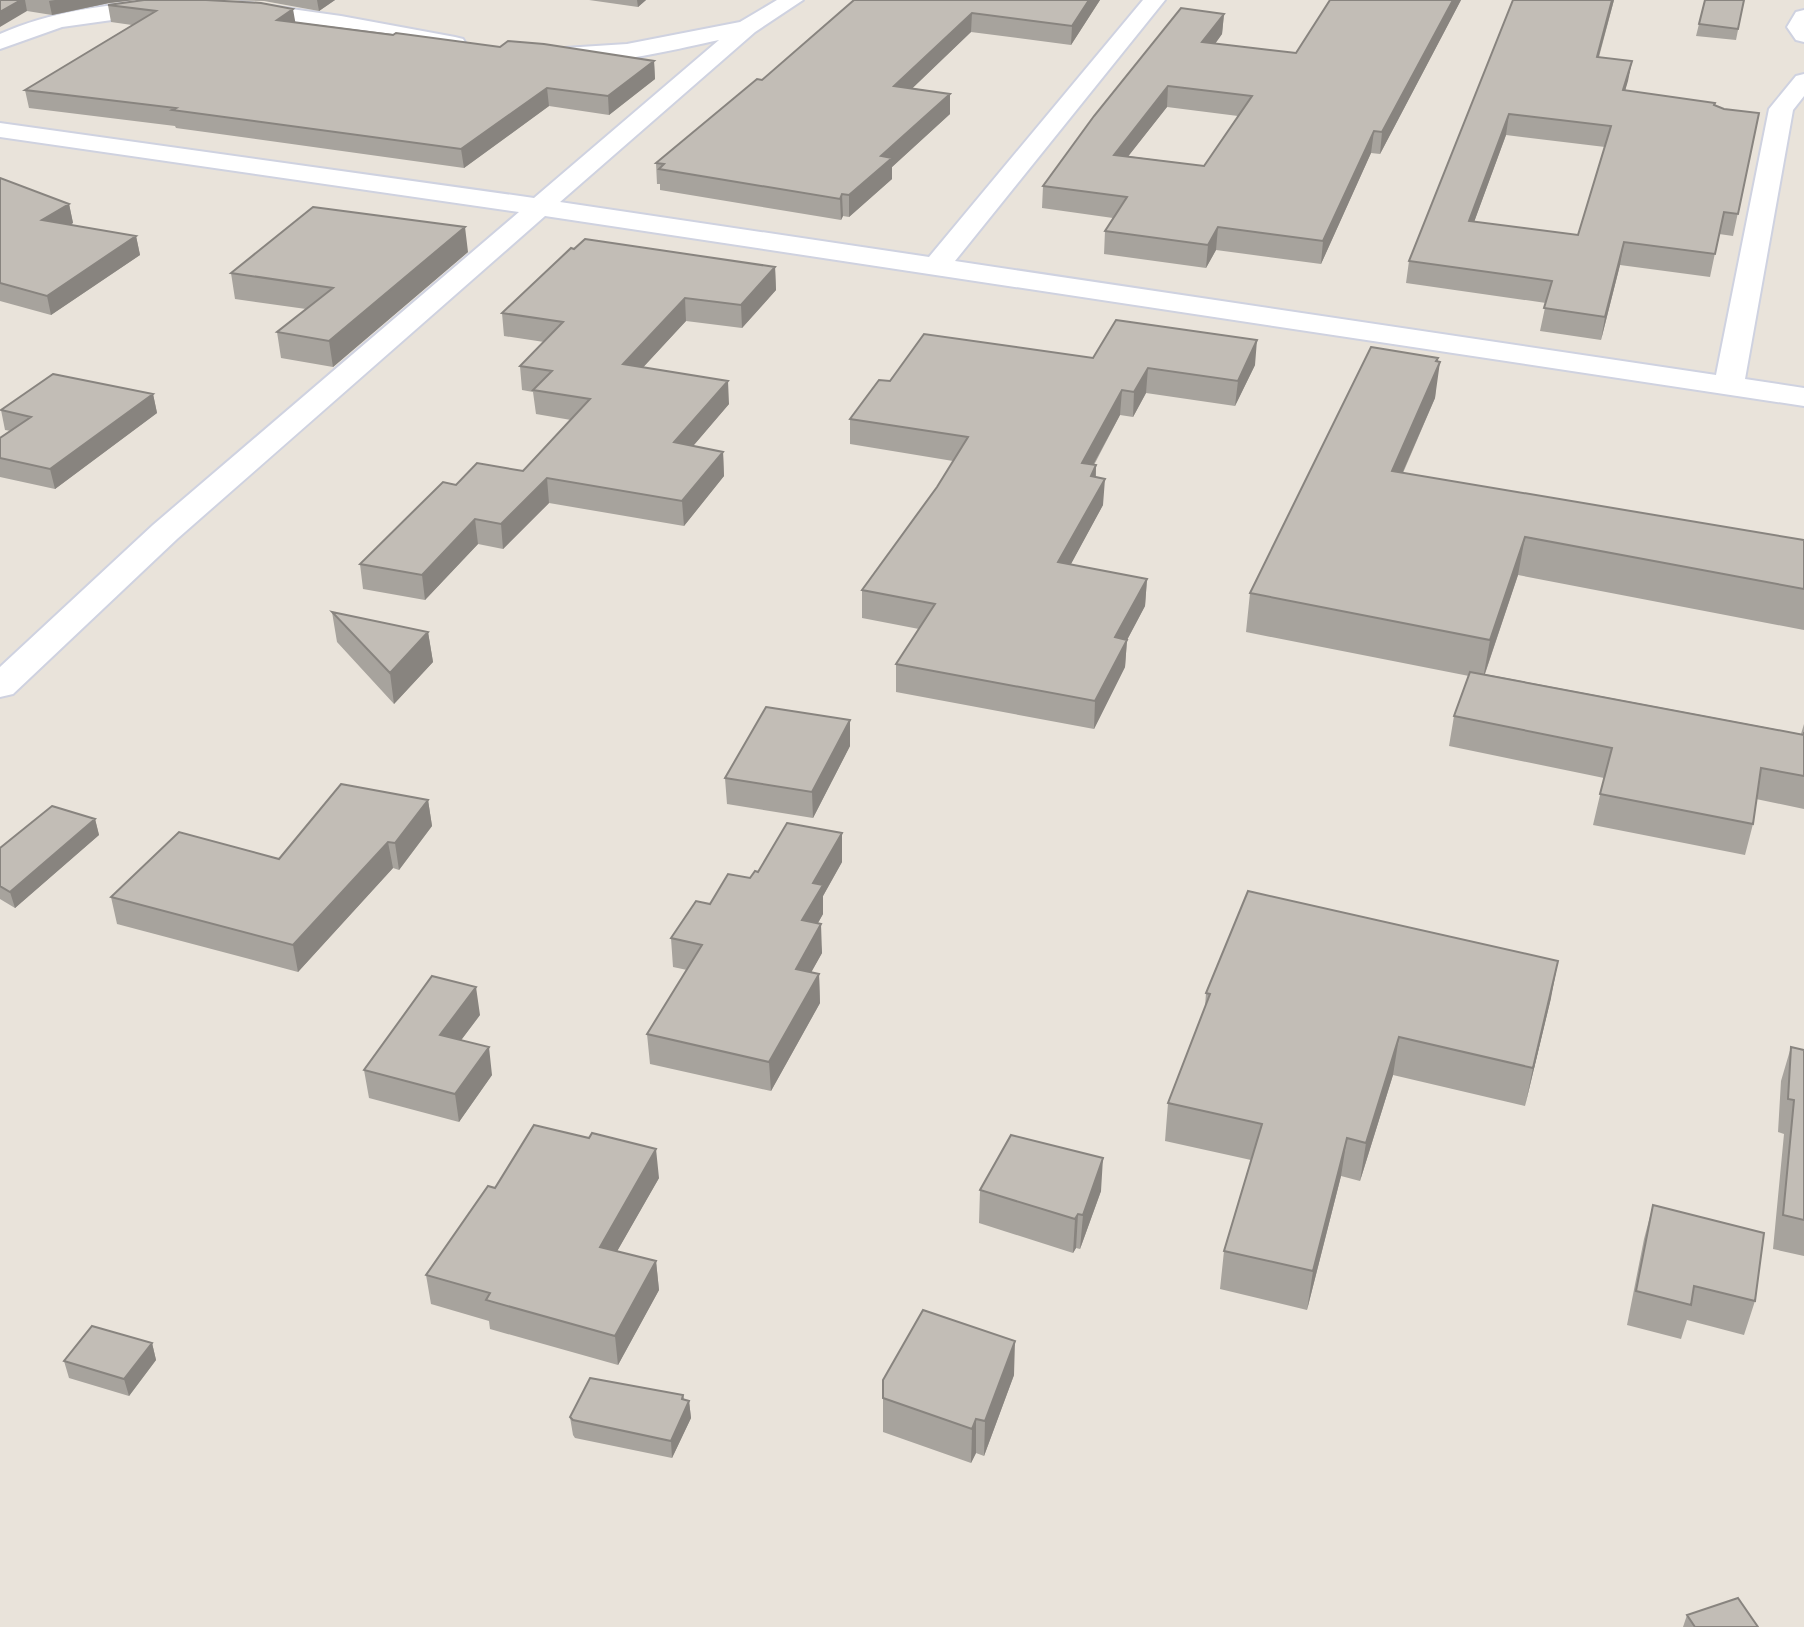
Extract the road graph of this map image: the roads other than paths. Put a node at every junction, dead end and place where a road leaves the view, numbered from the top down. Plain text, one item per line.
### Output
1 (792, 0) edge
2 (1154, 0) edge
3 (180, 6) edge
4 (216, 7) edge
5 (1804, 17) edge
6 (747, 27) junction
7 (1804, 35) edge
8 (0, 42) edge
9 (477, 48) edge
10 (538, 53) edge
11 (1804, 81) edge
12 (0, 130) edge
13 (540, 207) junction
14 (935, 268) junction
15 (1729, 386) junction
16 (1804, 397) edge
17 (0, 686) edge

1 - 6 street
2 - 14 street
3 - 8 street
4 - 9 street
5 - 7 street
6 - 10 street
6 - 13 street
11 - 15 street
12 - 13 street
13 - 14 street
13 - 17 street
14 - 15 street
15 - 16 street

